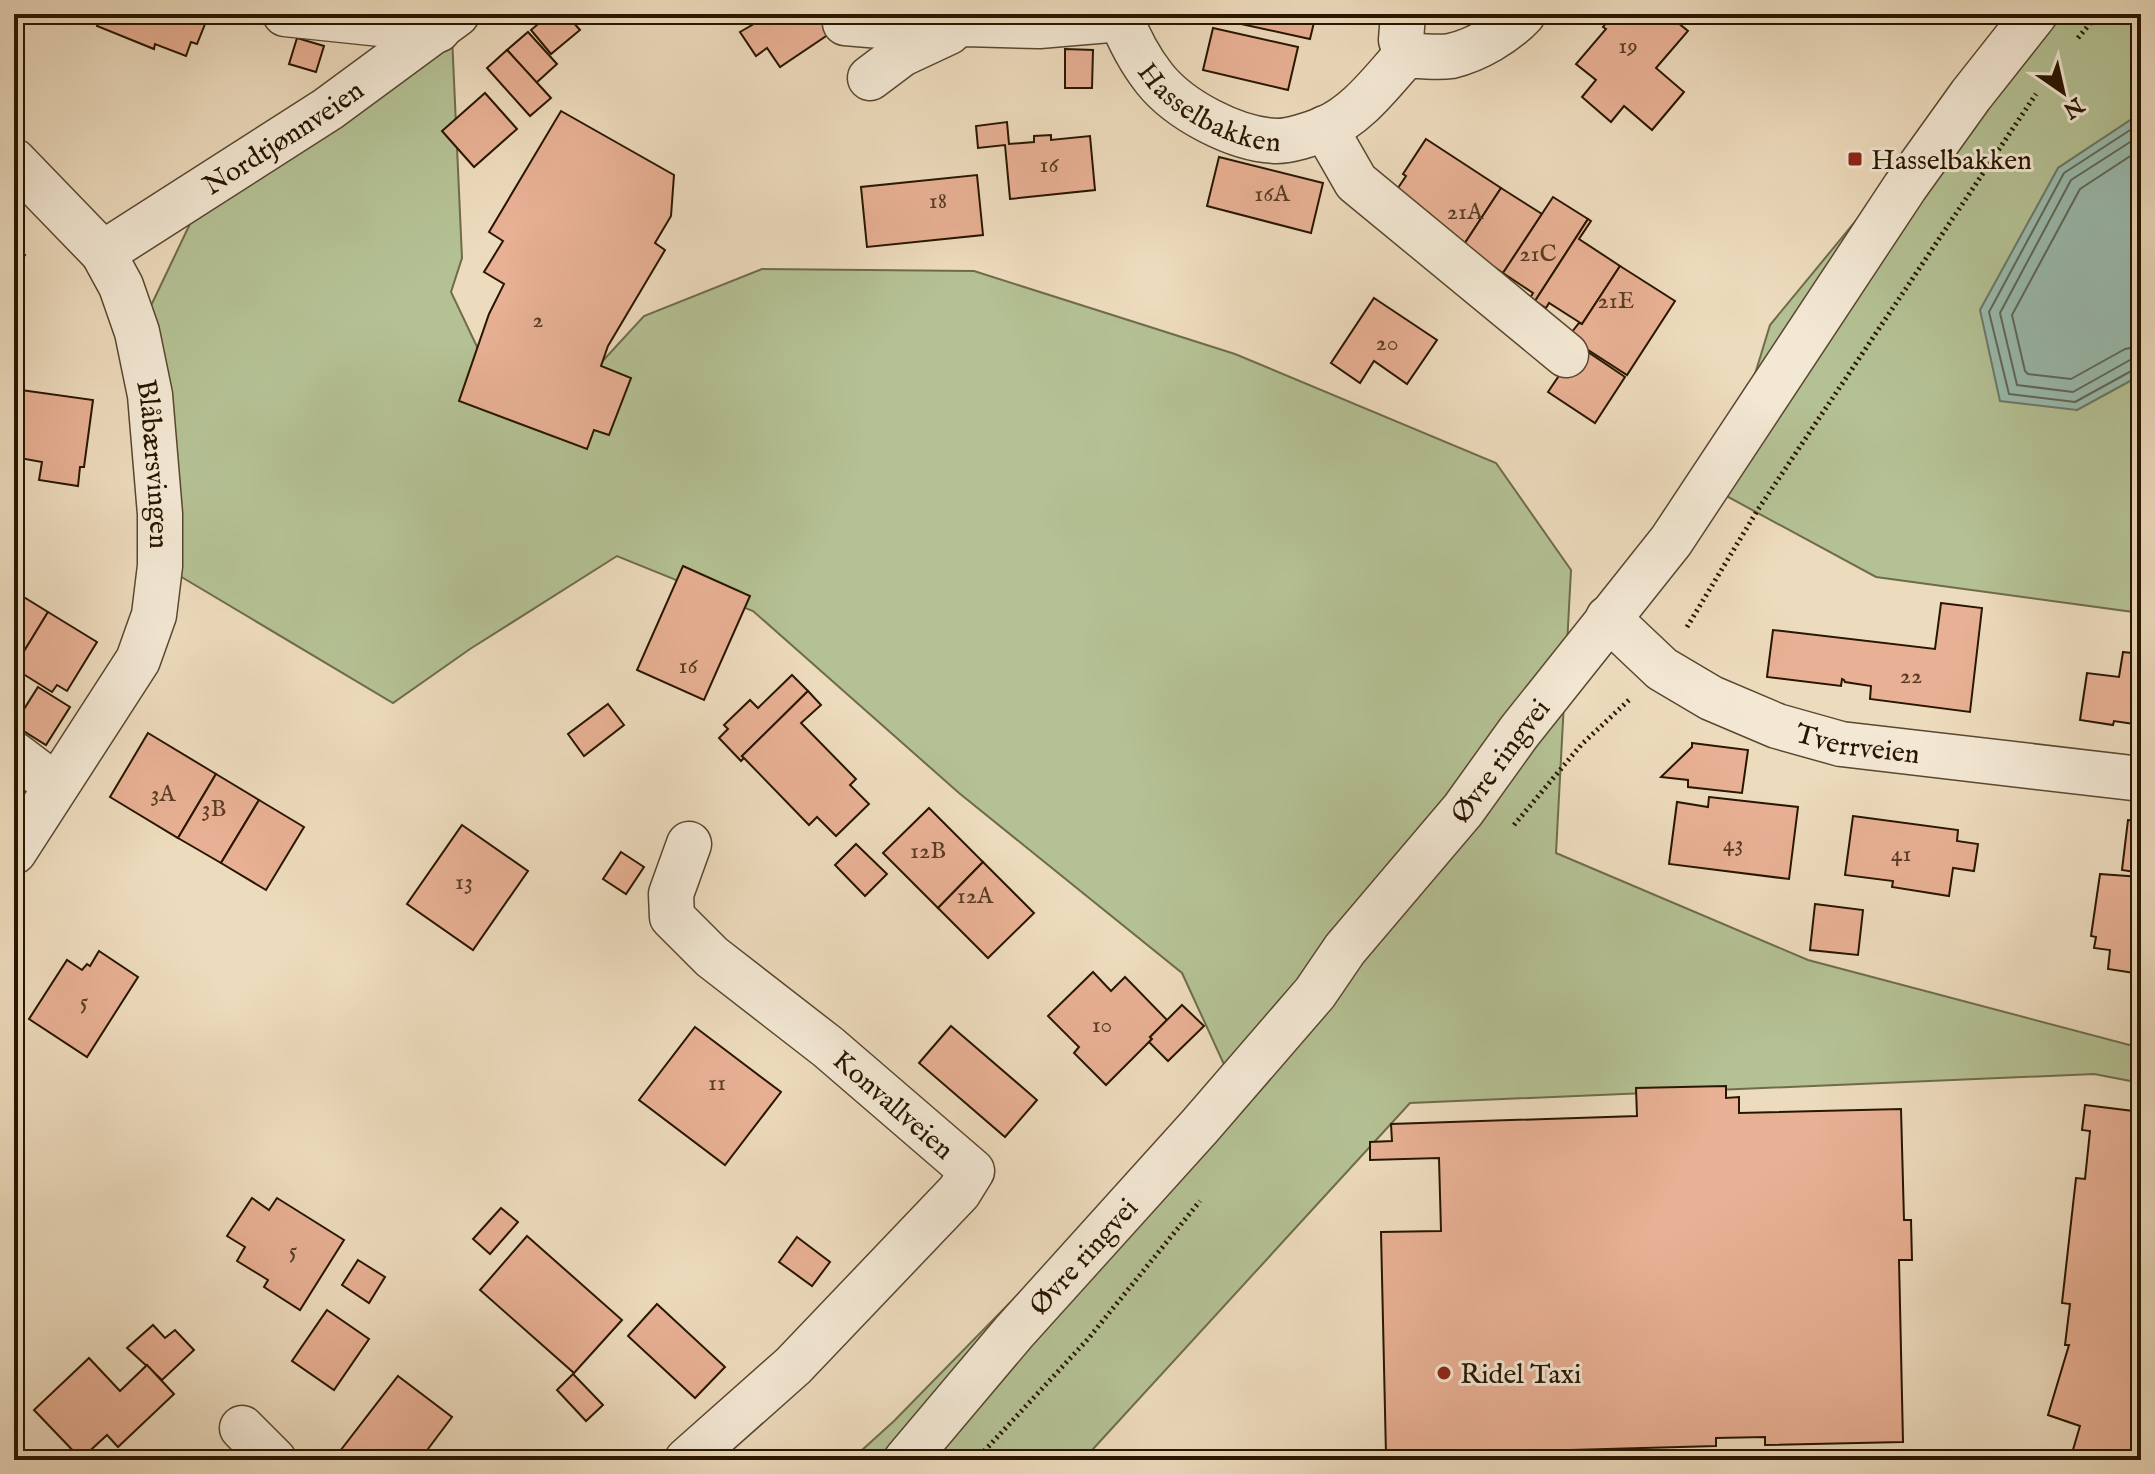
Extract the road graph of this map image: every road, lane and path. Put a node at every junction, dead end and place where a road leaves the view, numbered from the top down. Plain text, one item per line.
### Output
1 (285, 14) edge
2 (1523, 14) edge
3 (2035, 14) edge
4 (1120, 17) edge
5 (447, 22) edge
6 (845, 23) dead end
7 (965, 24) junction
8 (1404, 35) edge
9 (870, 78) dead end
10 (1325, 128) junction
11 (14, 161) edge
12 (103, 253) junction
13 (1566, 355) dead end
14 (1608, 618) junction
15 (14, 754) edge
16 (2141, 779) edge
17 (55, 785) junction
18 (689, 844) dead end
19 (14, 852) edge
20 (242, 1428) dead end
21 (274, 1460) edge
22 (687, 1460) edge
23 (906, 1460) edge

1 - 5 street
2 - 8 street, Hasselbakken
3 - 14 street, Øvre ringvei
4 - 7 street
4 - 10 street, Hasselbakken
5 - 12 street, Nordtjønnveien
6 - 7 street
7 - 9 street
8 - 10 street, Hasselbakken
10 - 13 street
11 - 12 street, Blåbærsvingen
12 - 17 street, Blåbærsvingen
14 - 16 street, Tverrveien
14 - 23 street, Øvre ringvei
15 - 17 street
17 - 19 street, Blåbærsvingen
18 - 22 street, Konvallveien
20 - 21 street

